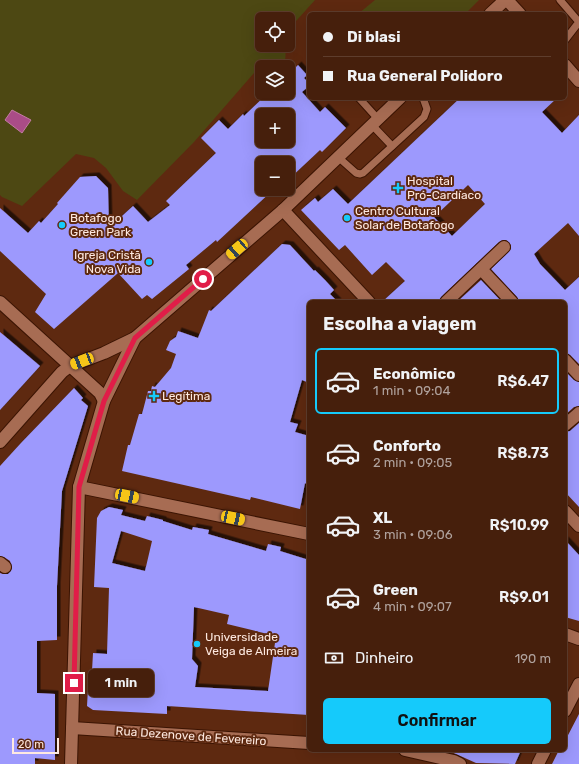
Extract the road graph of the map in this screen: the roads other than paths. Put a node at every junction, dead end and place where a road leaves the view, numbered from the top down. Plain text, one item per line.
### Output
1 (506, 0) edge
2 (560, 0) edge
3 (492, 12) edge
4 (518, 12) edge
5 (567, 37) edge
6 (567, 67) edge
7 (579, 81) edge
8 (360, 100) edge
9 (398, 100) edge
10 (424, 100) edge
11 (375, 122) junction
12 (392, 146) junction
13 (338, 157) junction
14 (283, 210) junction
15 (504, 247) dead end
16 (481, 269) junction
17 (367, 300) edge
18 (448, 300) edge
19 (510, 300) edge
20 (0, 302) edge
21 (135, 338) junction
22 (567, 362) edge
23 (70, 366) junction
24 (579, 375) edge
25 (104, 401) junction
26 (579, 414) edge
27 (567, 423) edge
28 (0, 442) edge
29 (79, 487) junction
30 (567, 513) edge
31 (579, 526) edge
32 (307, 534) edge
33 (567, 635) edge
34 (579, 639) edge
35 (579, 684) edge
36 (567, 708) edge
37 (72, 728) junction
38 (307, 744) edge
39 (414, 752) edge
40 (544, 752) edge
41 (71, 764) edge
42 (460, 764) edge
43 (538, 764) edge

1 - 3 street
1 - 4 street
2 - 5 lane
6 - 7 street
8 - 11 lane
9 - 11 street
10 - 12 lane
11 - 12 lane
11 - 13 street
12 - 13 lane
13 - 14 street
14 - 17 street
14 - 21 street
15 - 16 street
16 - 18 street
16 - 19 street
20 - 23 street
21 - 23 street
21 - 25 street
22 - 24 street
23 - 25 street
23 - 28 street
25 - 29 street
26 - 27 street
29 - 32 street
29 - 37 street
30 - 31 street
33 - 34 street
35 - 36 street
37 - 38 street, Rua Dezenove de Fevereiro
37 - 41 street
39 - 42 street
40 - 43 street

